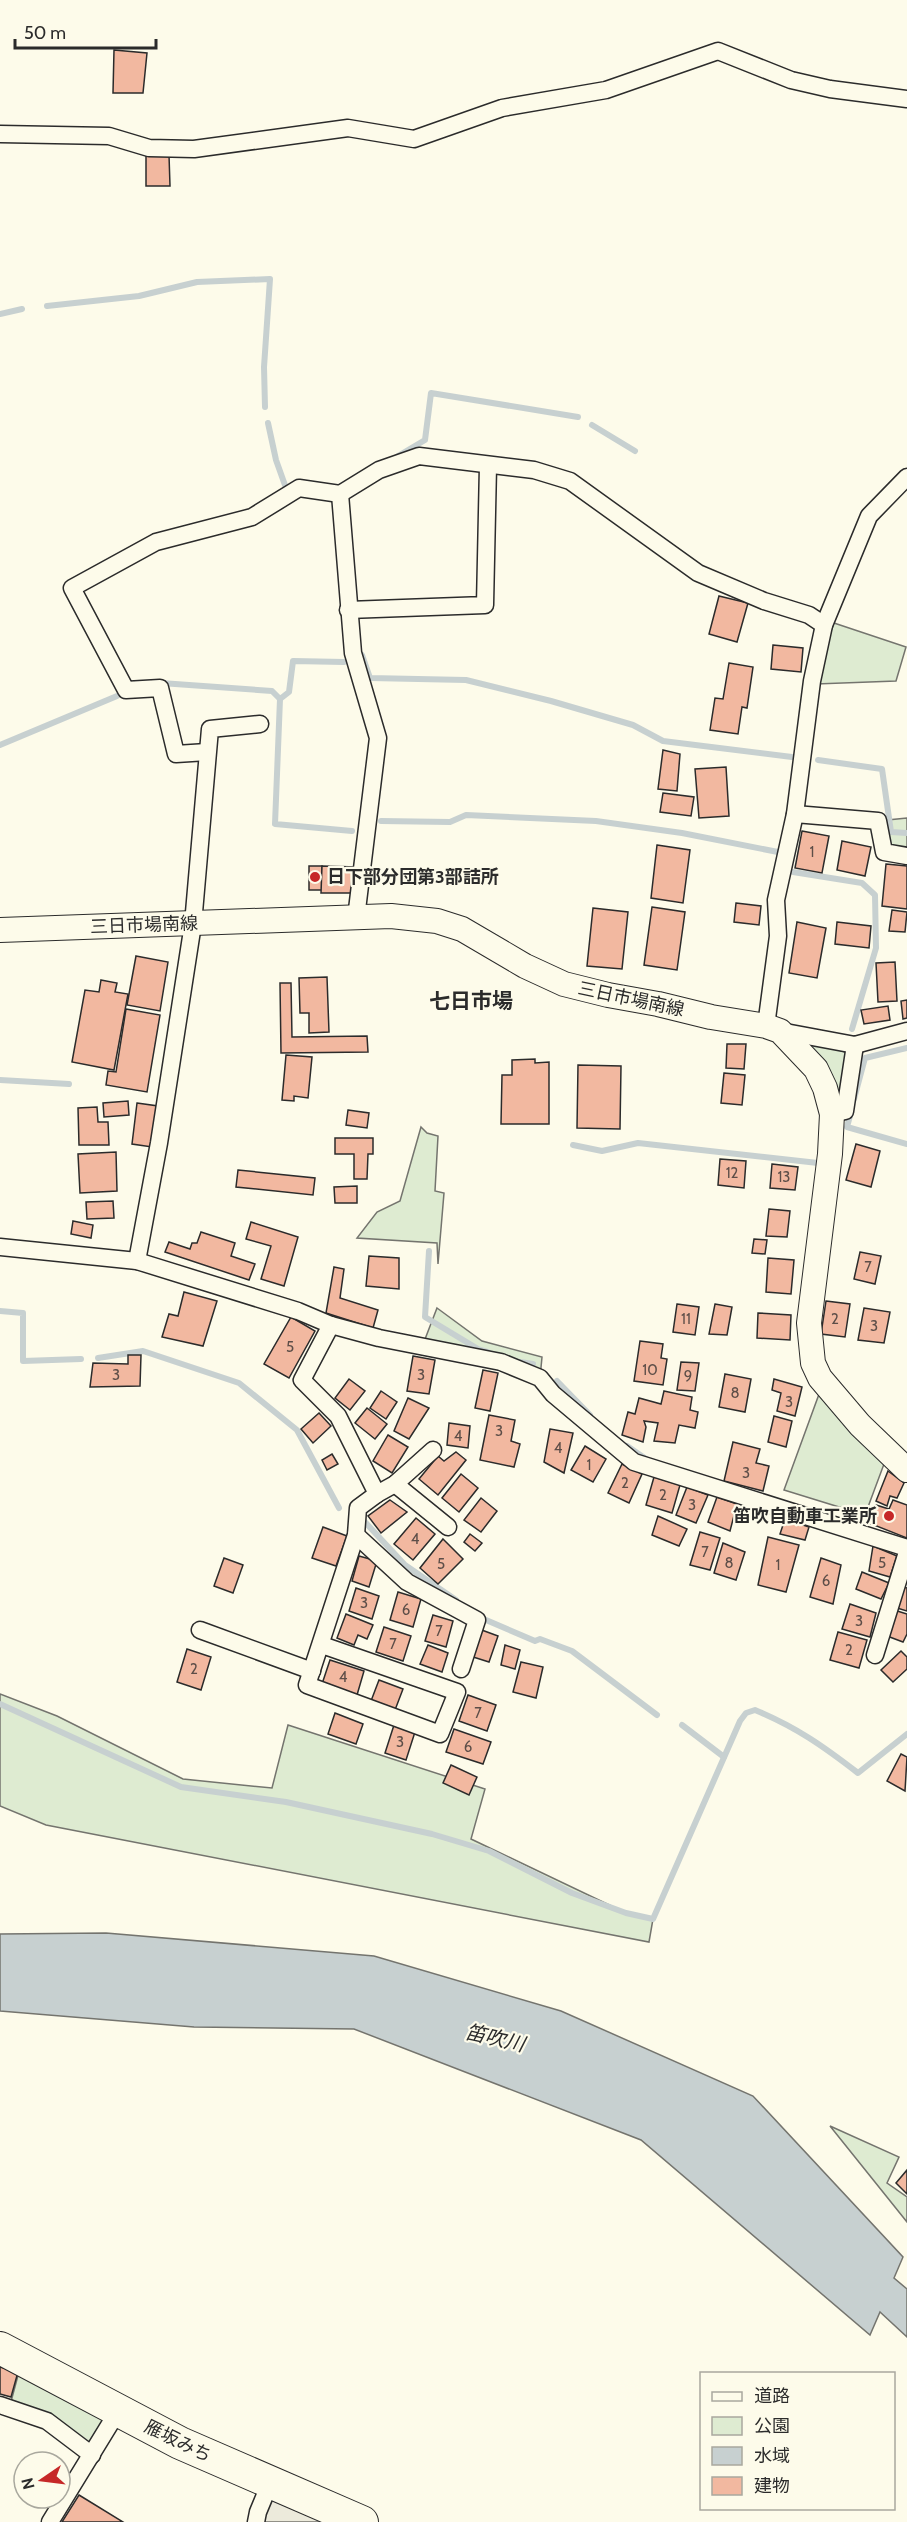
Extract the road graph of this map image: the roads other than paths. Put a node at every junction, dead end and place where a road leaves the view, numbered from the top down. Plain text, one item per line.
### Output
1 (907, 99) edge
2 (0, 134) edge
3 (488, 466) junction
4 (907, 477) edge
5 (340, 494) junction
6 (348, 610) junction
7 (824, 625) junction
8 (260, 724) dead end
9 (207, 752) junction
10 (795, 814) junction
11 (907, 856) edge
12 (356, 918) junction
13 (193, 924) junction
14 (0, 930) edge
15 (773, 1028) junction
16 (907, 1031) edge
17 (855, 1045) junction
18 (832, 1114) junction
19 (0, 1247) edge
20 (137, 1261) junction
21 (331, 1325) junction
22 (433, 1450) dead end
23 (907, 1470) edge
24 (395, 1484) junction
25 (377, 1494) junction
26 (448, 1527) dead end
27 (356, 1535) junction
28 (907, 1548) edge
29 (907, 1552) edge
30 (200, 1630) dead end
31 (322, 1645) junction
32 (874, 1655) dead end
33 (461, 1669) dead end
34 (312, 1671) junction
35 (0, 2348) edge
36 (0, 2405) edge
37 (118, 2411) junction
38 (92, 2456) junction
39 (270, 2483) junction
40 (50, 2522) edge
41 (256, 2522) edge
42 (362, 2522) edge

1 - 2 street
3 - 5 street
3 - 6 street
3 - 7 street
4 - 7 street
5 - 6 street
5 - 9 street
6 - 12 street
7 - 10 street
8 - 9 street
9 - 13 street
10 - 11 street
10 - 15 street
12 - 13 main road, 三日市場南線
12 - 15 main road, 三日市場南線
13 - 14 main road, 三日市場南線
13 - 20 street
15 - 17 street
15 - 18 main road
16 - 17 street
17 - 18 street
18 - 23 main road
19 - 20 street
20 - 21 street
21 - 25 street
21 - 28 street
22 - 24 street
24 - 25 street
24 - 26 street
25 - 27 street
27 - 31 street
27 - 33 street
29 - 32 street
30 - 34 street
31 - 34 street
31 - 34 street
35 - 37 highway, 雁坂みち
36 - 38 street
37 - 38 street
37 - 39 highway, 雁坂みち
38 - 40 street
39 - 41 street
39 - 42 highway, 雁坂みち

